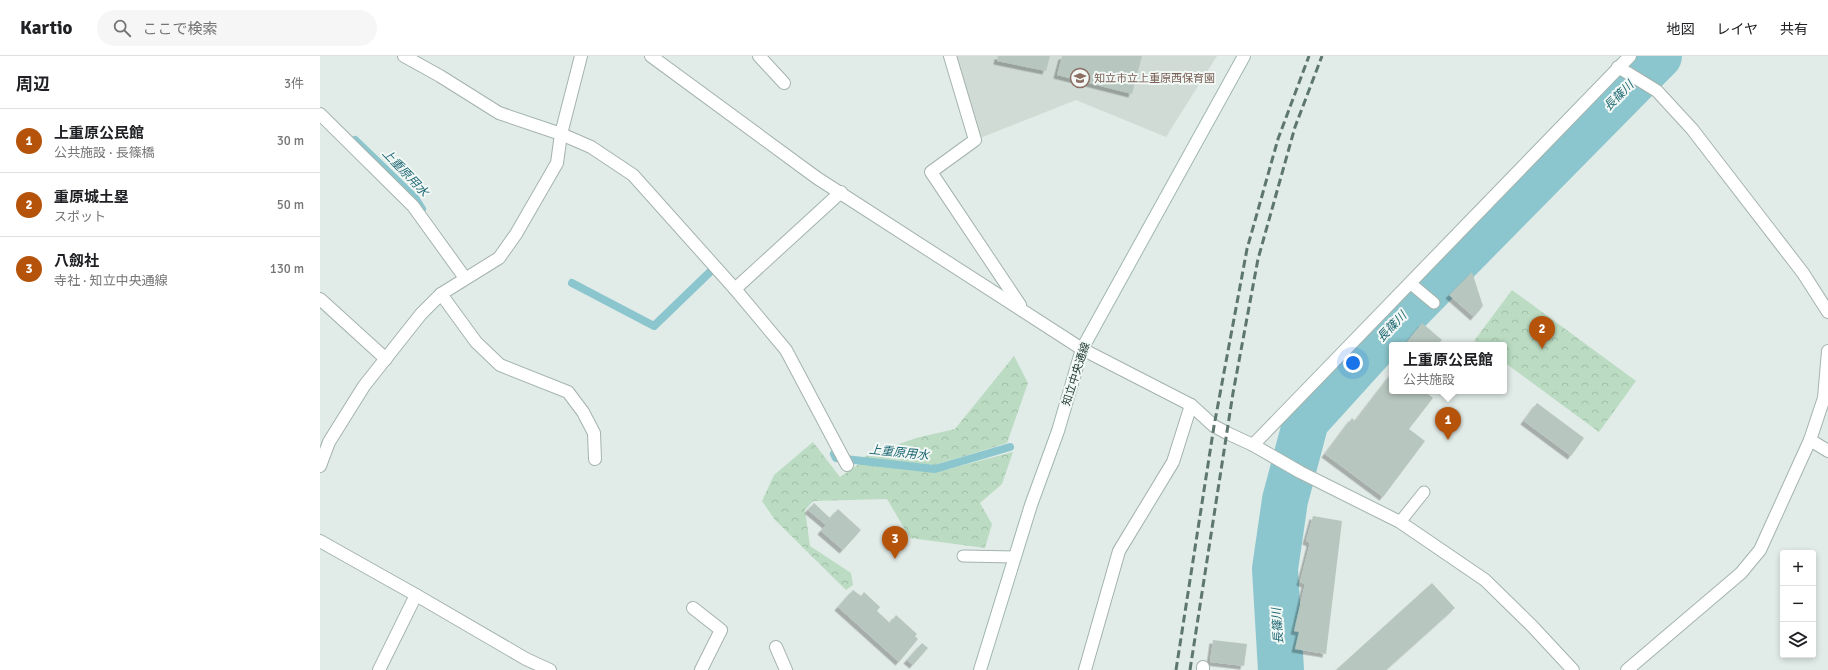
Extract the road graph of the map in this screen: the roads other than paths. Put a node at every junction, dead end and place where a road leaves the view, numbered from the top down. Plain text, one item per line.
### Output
1 (404, 56) edge
2 (581, 56) edge
3 (651, 56) edge
4 (759, 56) edge
5 (950, 56) edge
6 (1244, 56) edge
7 (1630, 56) edge
8 (1618, 67) junction
9 (784, 83) dead end
10 (320, 114) edge
11 (561, 134) junction
12 (841, 192) junction
13 (465, 278) junction
14 (1414, 286) junction
15 (735, 289) junction
16 (441, 294) junction
17 (320, 299) edge
18 (1434, 303) dead end
19 (1022, 309) junction
20 (1828, 312) edge
21 (1082, 349) junction
22 (1828, 351) edge
23 (386, 359) junction
24 (1191, 405) junction
25 (1810, 440) junction
26 (1253, 445) junction
27 (1828, 451) edge
28 (595, 459) dead end
29 (847, 465) dead end
30 (320, 466) edge
31 (1424, 492) dead end
32 (1400, 522) junction
33 (320, 541) edge
34 (963, 556) dead end
35 (1015, 557) junction
36 (416, 594) junction
37 (693, 608) dead end
38 (776, 647) dead end
39 (379, 670) edge
40 (550, 670) edge
41 (701, 670) edge
42 (786, 670) edge
43 (980, 670) edge
44 (1085, 670) edge
45 (1573, 670) edge
46 (1627, 670) edge

1 - 11 street
2 - 11 street
3 - 12 street
4 - 9 street
5 - 19 street
6 - 21 street, 知立中央通線
7 - 8 street
8 - 14 street
8 - 20 street
10 - 13 street
11 - 13 street
11 - 15 street
12 - 15 street
12 - 19 street
13 - 16 street
14 - 18 lane
14 - 26 street
15 - 29 street
16 - 23 street
16 - 28 street
17 - 23 street
19 - 21 street
21 - 24 street
21 - 35 street, 知立中央通線
22 - 25 street
23 - 30 street
24 - 26 street
24 - 44 street
25 - 27 street
25 - 46 street
26 - 32 street
31 - 32 lane
32 - 45 street
33 - 36 street
34 - 35 lane
35 - 43 street, 知立中央通線
36 - 39 street
36 - 40 street
37 - 41 street
38 - 42 street

